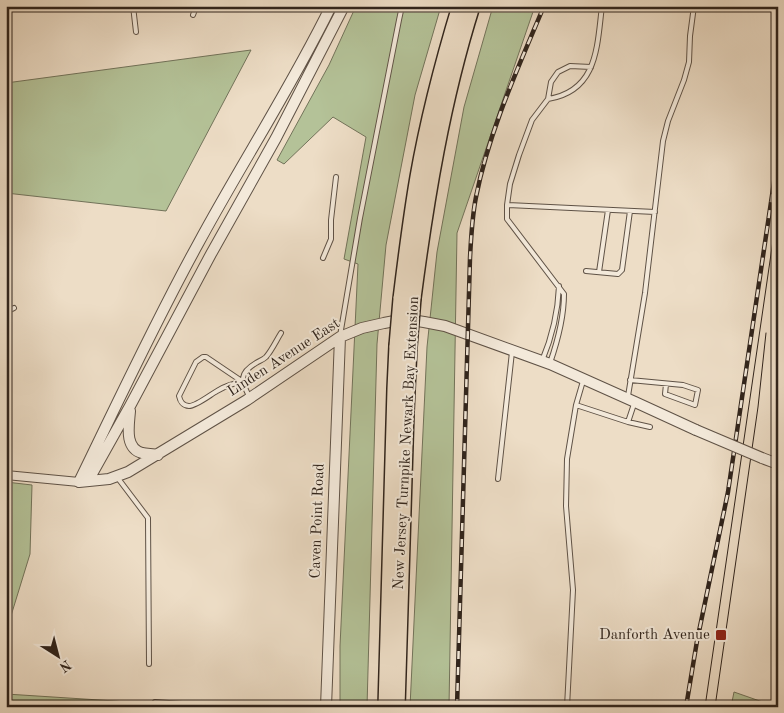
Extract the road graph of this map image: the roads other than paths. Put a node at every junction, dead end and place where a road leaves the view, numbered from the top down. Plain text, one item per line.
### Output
1 (133, 6) edge
2 (197, 6) edge
3 (331, 6) edge
4 (344, 6) edge
5 (402, 6) edge
6 (460, 6) edge
7 (472, 6) edge
8 (602, 6) edge
9 (694, 6) edge
10 (193, 15) dead end
11 (136, 32) dead end
12 (591, 67) junction
13 (548, 99) junction
14 (336, 176) dead end
15 (507, 205) junction
16 (608, 210) junction
17 (630, 211) junction
18 (655, 212) junction
19 (322, 258) dead end
20 (586, 271) dead end
21 (600, 272) junction
22 (559, 286) junction
23 (407, 298) junction
24 (14, 308) dead end
25 (6, 312) edge
26 (281, 333) dead end
27 (340, 337) junction
28 (403, 347) junction
29 (512, 350) junction
30 (546, 363) junction
31 (584, 380) junction
32 (630, 380) junction
33 (244, 382) junction
34 (666, 384) junction
35 (250, 398) junction
36 (631, 400) junction
37 (576, 405) junction
38 (130, 406) junction
39 (628, 422) junction
40 (650, 427) dead end
41 (158, 455) junction
42 (778, 464) edge
43 (6, 475) edge
44 (116, 477) junction
45 (498, 479) dead end
46 (84, 481) junction
47 (149, 664) dead end
48 (155, 702) dead end
49 (224, 707) edge
50 (326, 707) edge
51 (386, 707) edge
52 (397, 707) edge
53 (568, 707) edge

1 - 11 lane
2 - 10 lane
3 - 46 street
4 - 38 street
5 - 27 lane
6 - 23 highway, New Jersey Turnpike Newark Bay Extension
7 - 23 highway, New Jersey Turnpike Newark Bay Extension
8 - 12 lane
9 - 18 lane
12 - 13 lane
12 - 13 lane
13 - 15 lane
14 - 19 lane
15 - 16 lane
15 - 22 lane
16 - 17 lane
16 - 21 lane
17 - 18 lane
17 - 21 lane
18 - 32 lane
20 - 21 lane
22 - 30 lane
22 - 30 lane
23 - 28 highway, New Jersey Turnpike Newark Bay Extension, bridge
24 - 25 lane
26 - 33 lane
27 - 29 street, Linden Avenue East
27 - 35 street, Linden Avenue East
27 - 50 street, Caven Point Road
28 - 51 highway, New Jersey Turnpike Newark Bay Extension
28 - 52 highway, New Jersey Turnpike Newark Bay Extension
29 - 30 street, Linden Avenue East
29 - 45 lane
30 - 31 street, Linden Avenue East
31 - 36 street, Linden Avenue East
31 - 37 lane
32 - 34 lane
32 - 36 lane
33 - 33 lane
33 - 35 lane
34 - 34 lane
35 - 41 street, Linden Avenue East
36 - 39 lane
36 - 42 street, Linden Avenue East, bridge
37 - 39 lane
37 - 53 lane
38 - 41 street
38 - 46 street
39 - 40 lane
41 - 44 street, Linden Avenue East
43 - 46 street, Linden Avenue East
44 - 46 street, Linden Avenue East
44 - 47 lane
48 - 49 lane

